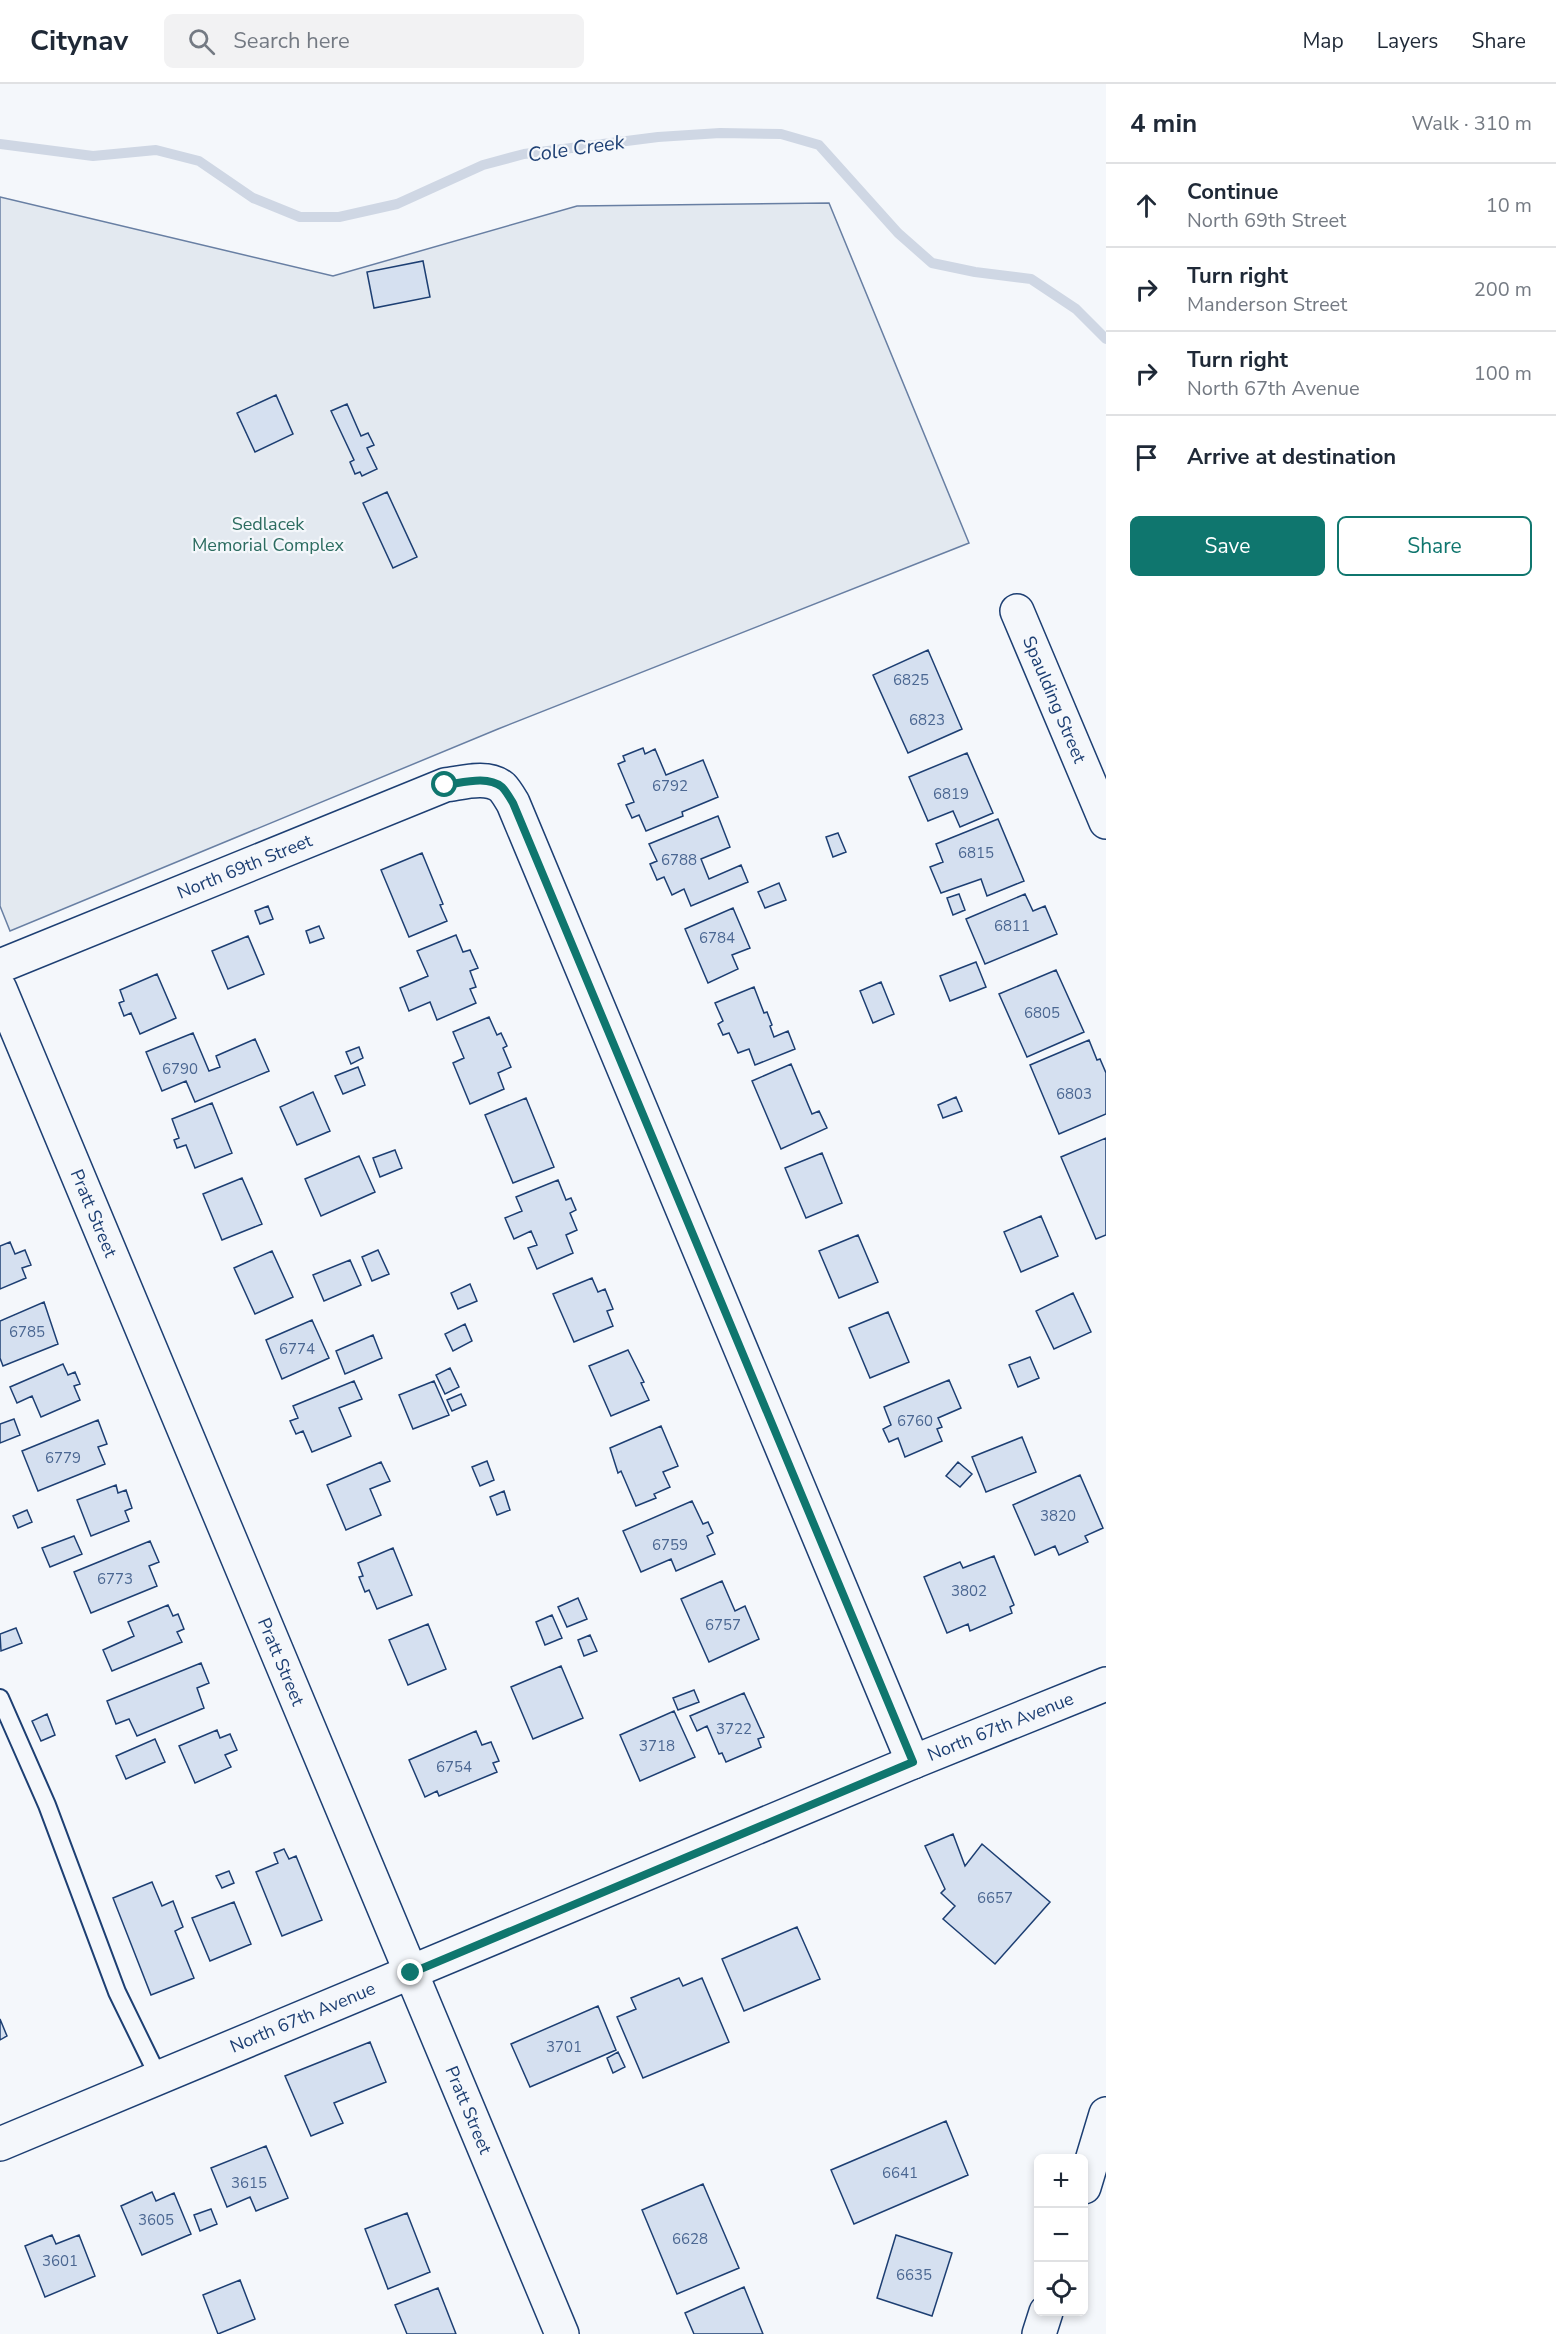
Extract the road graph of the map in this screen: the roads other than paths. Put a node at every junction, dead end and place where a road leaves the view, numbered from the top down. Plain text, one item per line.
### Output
1 (1017, 610) dead end
2 (1106, 822) edge
3 (0, 966) edge
4 (0, 989) edge
5 (1106, 1684) edge
6 (0, 1698) edge
7 (913, 1762) junction
8 (411, 1973) junction
9 (159, 2078) junction
10 (1106, 2114) edge
11 (0, 2144) edge
12 (1088, 2171) edge
13 (1045, 2316) edge
14 (562, 2334) edge
15 (1039, 2334) edge

1 - 2 street, Spaulding Street
3 - 7 street, North 69th Street
4 - 8 street, Pratt Street
5 - 7 street, North 67th Avenue
6 - 9 lane
7 - 8 street, North 67th Avenue
8 - 9 street, North 67th Avenue
8 - 14 street, Pratt Street
9 - 11 street, North 67th Avenue
10 - 12 street
13 - 15 street

